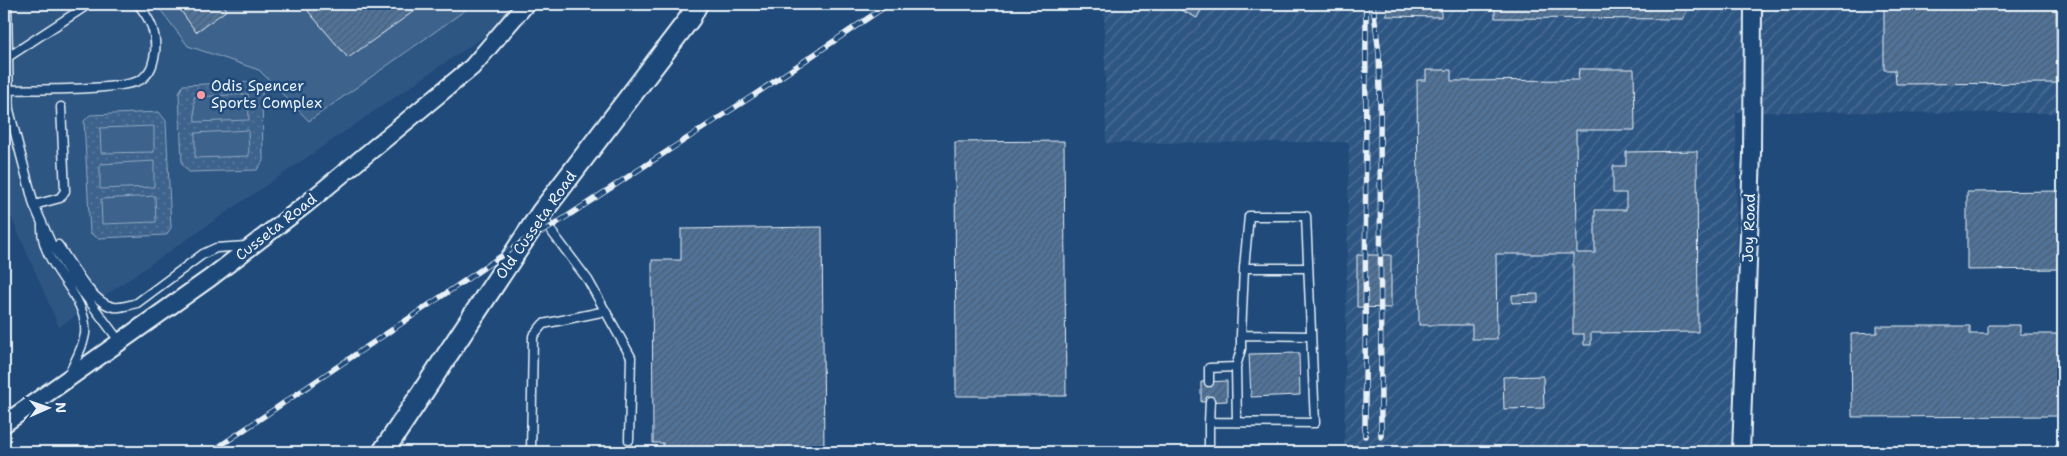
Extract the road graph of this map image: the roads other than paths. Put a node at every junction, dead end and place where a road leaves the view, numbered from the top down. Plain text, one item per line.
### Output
1 (7, 4) edge
2 (89, 4) edge
3 (138, 4) edge
4 (526, 4) edge
5 (697, 4) edge
6 (1753, 4) edge
7 (8, 57) junction
8 (9, 90) junction
9 (61, 107) dead end
10 (34, 205) junction
11 (542, 212) junction
12 (42, 223) junction
13 (252, 246) junction
14 (1244, 268) junction
15 (1308, 268) junction
16 (606, 311) junction
17 (1241, 335) junction
18 (1310, 336) junction
19 (120, 342) junction
20 (1236, 367) junction
21 (65, 380) junction
22 (1209, 382) dead end
23 (1210, 401) dead end
24 (1209, 422) junction
25 (1237, 422) junction
26 (4, 424) edge
27 (629, 440) dead end
28 (383, 452) edge
29 (531, 452) edge
30 (1209, 452) edge
31 (1741, 452) edge

1 - 7 lane
2 - 7 lane
3 - 8 lane
4 - 13 street, Cusseta Road
5 - 11 street, Old Cusseta Road
6 - 31 street, Joy Road
7 - 8 lane
8 - 10 lane
9 - 10 lane
10 - 12 lane
11 - 16 lane
11 - 28 street, Old Cusseta Road
12 - 13 lane
12 - 19 lane
12 - 21 lane
13 - 19 street, Cusseta Road
14 - 15 lane
14 - 15 lane
14 - 17 lane
15 - 18 lane
16 - 27 lane
16 - 29 lane
17 - 18 lane
17 - 20 lane
18 - 25 lane
19 - 21 street, Cusseta Road
20 - 22 lane
20 - 25 lane
21 - 26 street, Cusseta Road
23 - 24 lane
24 - 25 lane
24 - 30 lane

